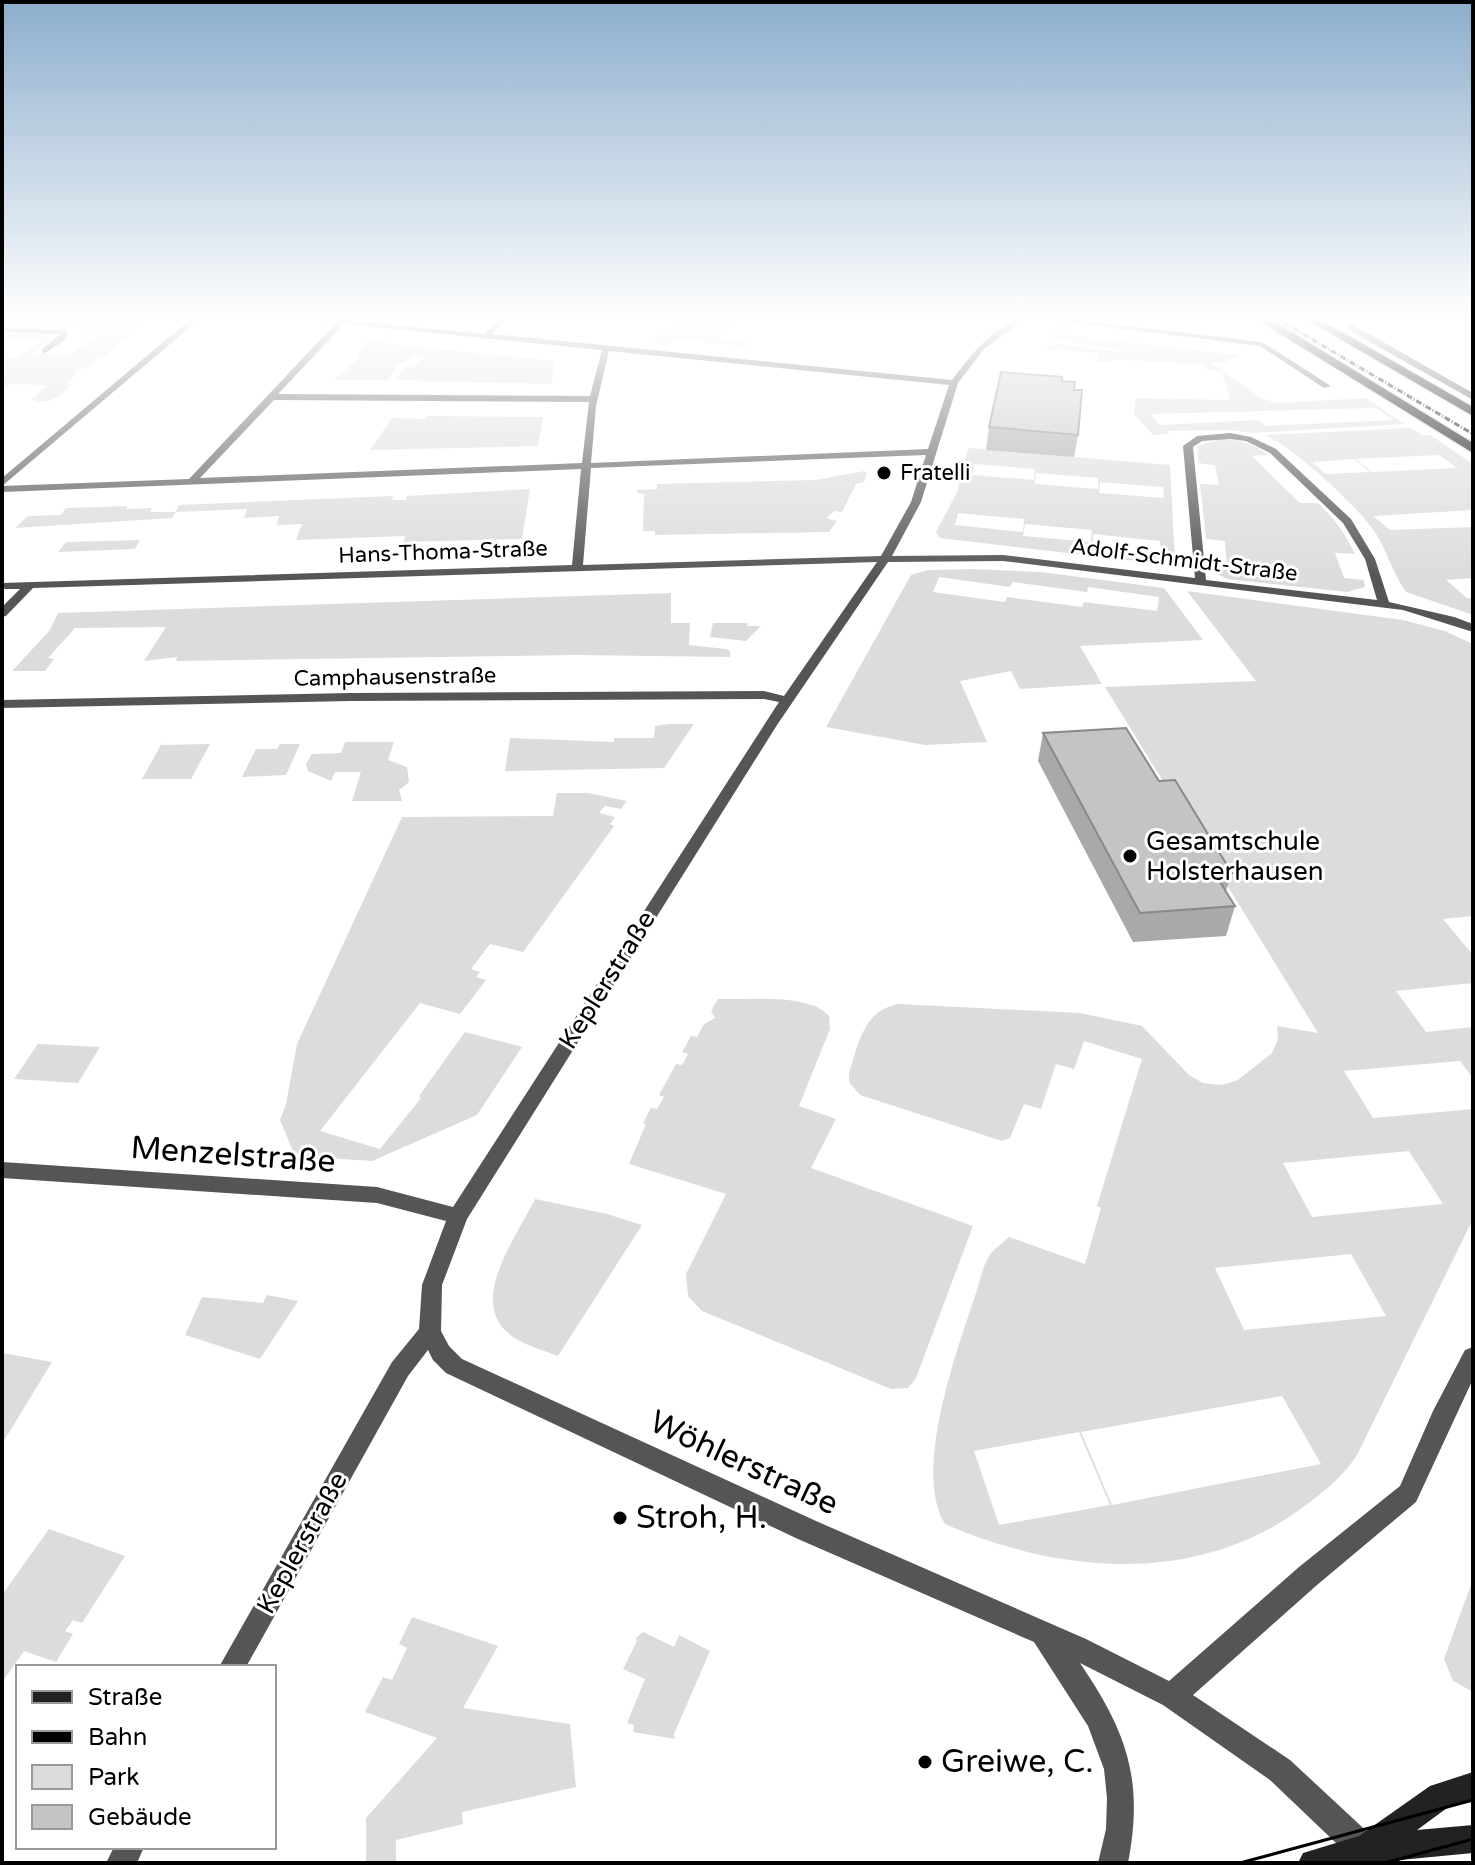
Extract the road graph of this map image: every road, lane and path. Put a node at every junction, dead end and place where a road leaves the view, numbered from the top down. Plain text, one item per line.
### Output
1 (96, 404) edge
2 (265, 404) edge
3 (592, 404) edge
4 (948, 404) edge
5 (1400, 404) edge
6 (1473, 449) edge
7 (933, 452) junction
8 (584, 464) junction
9 (193, 480) junction
10 (3, 483) edge
11 (885, 559) junction
12 (577, 568) junction
13 (1201, 582) junction
14 (30, 585) junction
15 (2, 586) edge
16 (1384, 604) junction
17 (2, 614) edge
18 (1473, 628) edge
19 (787, 700) junction
20 (2, 704) edge
21 (2, 1170) edge
22 (458, 1216) junction
23 (430, 1332) junction
24 (1473, 1357) edge
25 (1045, 1637) junction
26 (233, 1665) edge
27 (1172, 1696) junction
28 (1473, 1786) edge
29 (1473, 1839) edge
30 (1369, 1856) edge
31 (1113, 1863) edge
32 (1313, 1863) edge

1 - 10 street
2 - 9 street
3 - 8 street
4 - 7 street, Keplerstraße
5 - 6 highway
7 - 8 street
7 - 11 street, Keplerstraße
8 - 9 street
8 - 12 street
9 - 10 street
11 - 12 street, Hans-Thoma-Straße
11 - 13 street, Adolf-Schmidt-Straße
11 - 19 street, Keplerstraße
12 - 14 street, Hans-Thoma-Straße
13 - 16 street, Adolf-Schmidt-Straße
13 - 16 street
14 - 15 street, Hans-Thoma-Straße
14 - 17 street
16 - 18 street, Adolf-Schmidt-Straße
19 - 20 street, Camphausenstraße
19 - 22 street, Keplerstraße
21 - 22 street, Menzelstraße
22 - 23 street, Keplerstraße
23 - 25 street, Wöhlerstraße
23 - 26 street, Keplerstraße
24 - 27 street
25 - 27 street, Wöhlerstraße
25 - 31 street, Wöhlerstraße
27 - 30 street, Wöhlerstraße
28 - 30 main road
29 - 30 main road
30 - 32 main road

